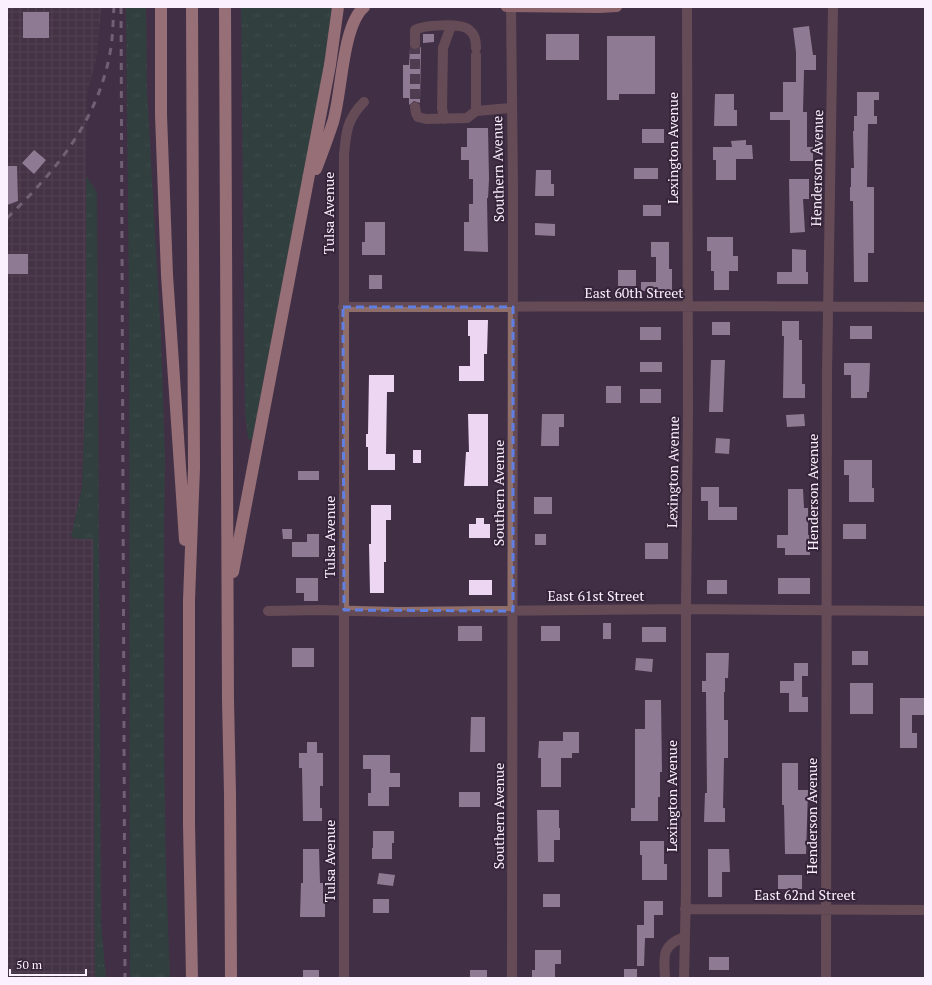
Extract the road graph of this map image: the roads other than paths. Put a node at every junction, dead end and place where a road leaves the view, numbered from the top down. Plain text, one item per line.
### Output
1 (161, 7) edge
2 (192, 7) edge
3 (225, 7) edge
4 (338, 7) edge
5 (364, 7) edge
6 (506, 7) edge
7 (511, 7) edge
8 (617, 7) edge
9 (687, 7) edge
10 (834, 7) edge
11 (451, 26) junction
12 (415, 44) tunnel mouth
13 (364, 102) dead end
14 (415, 107) dead end
15 (511, 108) junction
16 (476, 111) junction
17 (444, 119) junction
18 (302, 206) junction
19 (827, 306) junction
20 (343, 307) junction
21 (513, 307) junction
22 (688, 307) junction
23 (925, 307) edge
24 (189, 600) junction
25 (227, 600) junction
26 (686, 609) junction
27 (344, 610) junction
28 (827, 610) junction
29 (268, 611) dead end
30 (513, 611) junction
31 (925, 611) edge
32 (686, 910) junction
33 (826, 910) junction
34 (925, 910) edge
35 (684, 937) junction
36 (192, 978) edge
37 (231, 978) edge
38 (344, 978) edge
39 (512, 978) edge
40 (665, 978) edge
41 (684, 978) edge
42 (826, 978) edge

1 - 24 highway
2 - 24 highway
3 - 25 highway
4 - 18 highway
5 - 18 highway
6 - 7 main road
7 - 8 main road
7 - 15 street, Southern Avenue
9 - 22 street, Lexington Avenue
10 - 19 street, Henderson Avenue
11 - 12 street
11 - 16 street
11 - 17 street
13 - 20 street, Tulsa Avenue
14 - 17 street
15 - 16 street
15 - 21 street, Southern Avenue
16 - 17 street
18 - 25 highway
19 - 22 street, East 60th Street
19 - 23 street, East 60th Street
19 - 28 street, Henderson Avenue
20 - 21 street, East 60th Street
20 - 27 street, Tulsa Avenue
21 - 22 street, East 60th Street
21 - 30 street, Southern Avenue
22 - 26 street, Lexington Avenue
24 - 36 highway
25 - 37 highway
26 - 28 street, East 61st Street
26 - 30 street, East 61st Street
26 - 32 street, Lexington Avenue
27 - 29 street, East 61st Street
27 - 30 street, East 61st Street
27 - 38 street, Tulsa Avenue
28 - 31 street, East 61st Street
28 - 33 street, Henderson Avenue
30 - 39 street, Southern Avenue
32 - 33 street, East 62nd Street
32 - 35 street, Lexington Avenue
33 - 34 street, East 62nd Street
33 - 42 street, Henderson Avenue
35 - 40 street
35 - 41 street, Lexington Avenue

